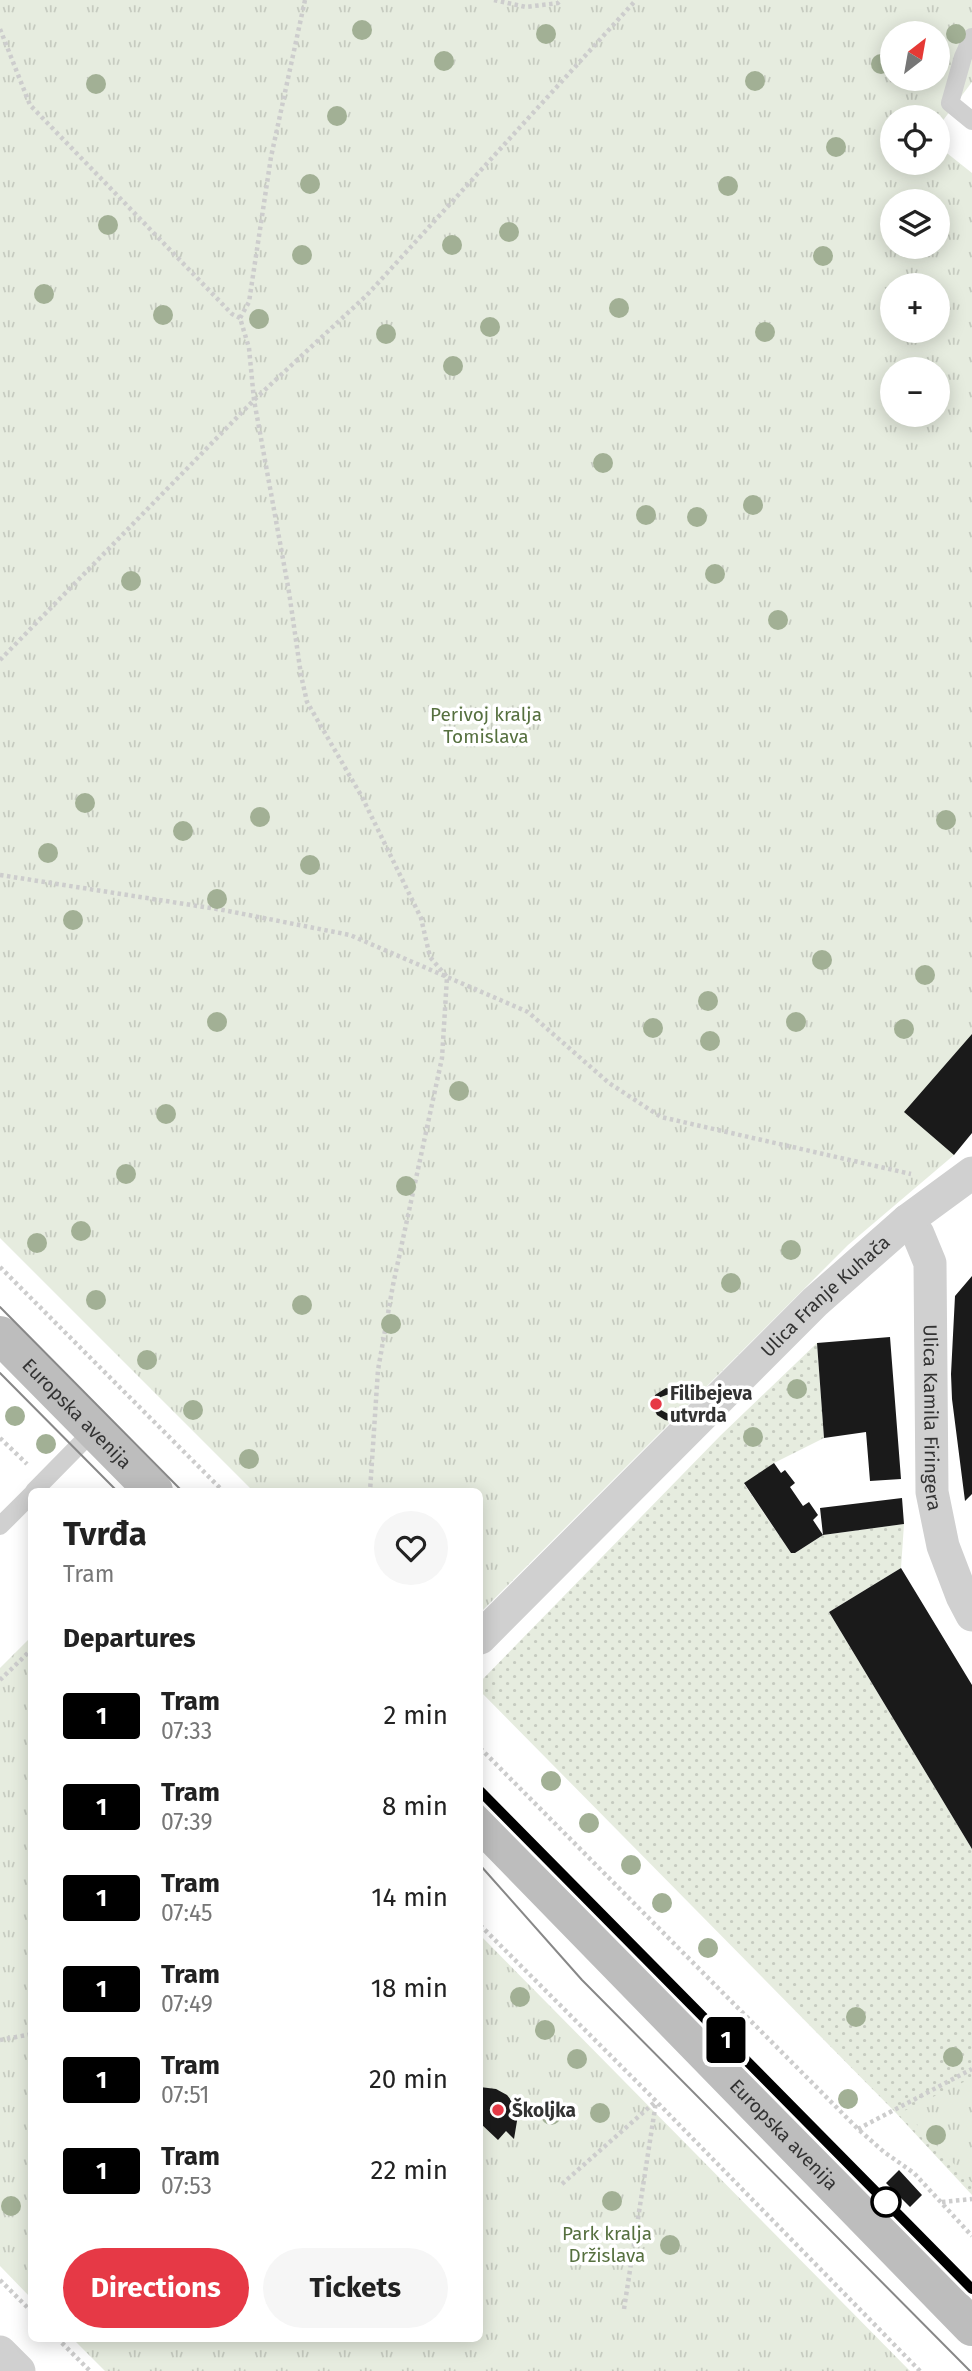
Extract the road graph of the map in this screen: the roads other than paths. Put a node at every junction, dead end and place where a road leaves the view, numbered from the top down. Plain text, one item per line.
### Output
1 (972, 37) edge
2 (972, 121) edge
3 (963, 1179) edge
4 (908, 1220) junction
5 (0, 1335) edge
6 (94, 1430) junction
7 (37, 1488) edge
8 (151, 1488) edge
9 (28, 1497) edge
10 (0, 1526) edge
11 (972, 1615) edge
12 (483, 1635) edge
13 (483, 1825) edge
14 (972, 2327) edge
15 (0, 2352) edge
16 (19, 2371) edge

1 - 2 lane
3 - 4 street, Ulica Franje Kuhača
4 - 11 street, Ulica Kamila Firingera
4 - 12 street, Ulica Franje Kuhača
5 - 6 street, Europska avenija
6 - 7 lane
6 - 8 street, Europska avenija
9 - 10 lane
13 - 14 street, Europska avenija
15 - 16 street

